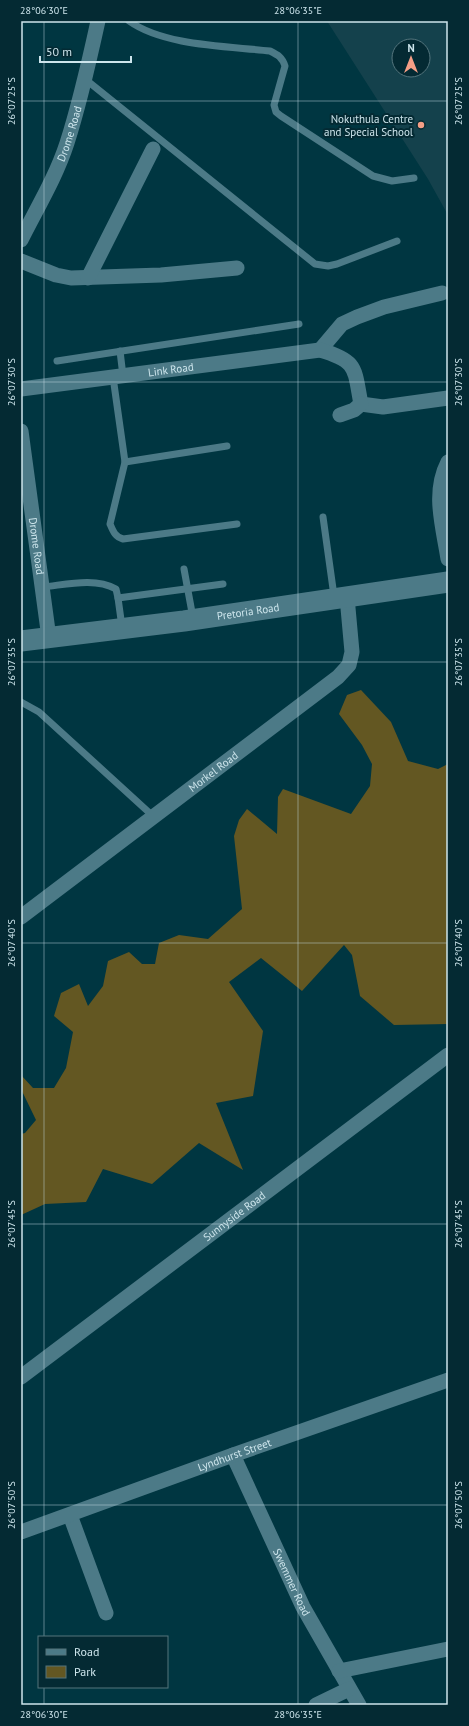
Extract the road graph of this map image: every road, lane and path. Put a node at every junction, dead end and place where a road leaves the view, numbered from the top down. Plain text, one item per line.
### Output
1 (98, 21) edge
2 (129, 21) edge
3 (85, 79) junction
4 (153, 148) dead end
5 (414, 178) dead end
6 (21, 240) edge
7 (397, 241) dead end
8 (21, 261) edge
9 (236, 268) dead end
10 (88, 278) junction
11 (442, 293) dead end
12 (299, 324) dead end
13 (320, 350) junction
14 (120, 351) junction
15 (57, 361) dead end
16 (118, 376) junction
17 (21, 389) edge
18 (448, 398) edge
19 (361, 404) junction
20 (340, 415) dead end
21 (21, 431) edge
22 (227, 446) dead end
23 (22, 448) edge
24 (125, 462) junction
25 (448, 462) edge
26 (323, 517) dead end
27 (236, 524) dead end
28 (448, 558) edge
29 (184, 569) dead end
30 (448, 582) edge
31 (223, 584) dead end
32 (42, 588) junction
33 (187, 590) junction
34 (118, 598) junction
35 (340, 598) junction
36 (194, 620) junction
37 (123, 629) junction
38 (48, 638) junction
39 (21, 641) edge
40 (21, 702) edge
41 (154, 817) junction
42 (21, 917) edge
43 (448, 1055) edge
44 (21, 1377) edge
45 (448, 1380) edge
46 (233, 1454) junction
47 (70, 1515) junction
48 (21, 1532) edge
49 (106, 1613) dead end
50 (448, 1649) edge
51 (339, 1672) junction
52 (349, 1690) junction
53 (316, 1705) edge
54 (359, 1705) edge

1 - 3 street, Drome Road
2 - 5 lane
3 - 6 street, Drome Road
3 - 7 lane
4 - 10 street
8 - 10 street
9 - 10 street
11 - 13 street
12 - 14 lane
13 - 16 street, Link Road
13 - 19 street
14 - 15 lane
14 - 16 lane
16 - 17 street, Link Road
16 - 24 lane
18 - 19 street
19 - 20 street
21 - 23 street, Drome Road
22 - 24 lane
23 - 32 street, Drome Road
24 - 27 lane
25 - 28 street
26 - 35 lane
29 - 33 lane
30 - 35 main road, Pretoria Road
31 - 33 lane
32 - 34 lane
32 - 38 street, Drome Road
33 - 34 lane
33 - 36 lane
34 - 37 lane
35 - 36 main road, Pretoria Road
35 - 41 street, Morkel Road
36 - 37 main road, Pretoria Road
37 - 38 main road, Pretoria Road
38 - 39 main road, Pretoria Road
40 - 41 lane
41 - 42 street, Morkel Road
43 - 44 street, Sunnyside Road
45 - 46 street, Lyndhurst Street
46 - 47 street, Lyndhurst Street
46 - 51 street, Swemmer Road
47 - 48 street, Lyndhurst Street
47 - 49 street
50 - 51 street
51 - 52 street, Swemmer Road
52 - 53 street
52 - 54 street, Swemmer Road

